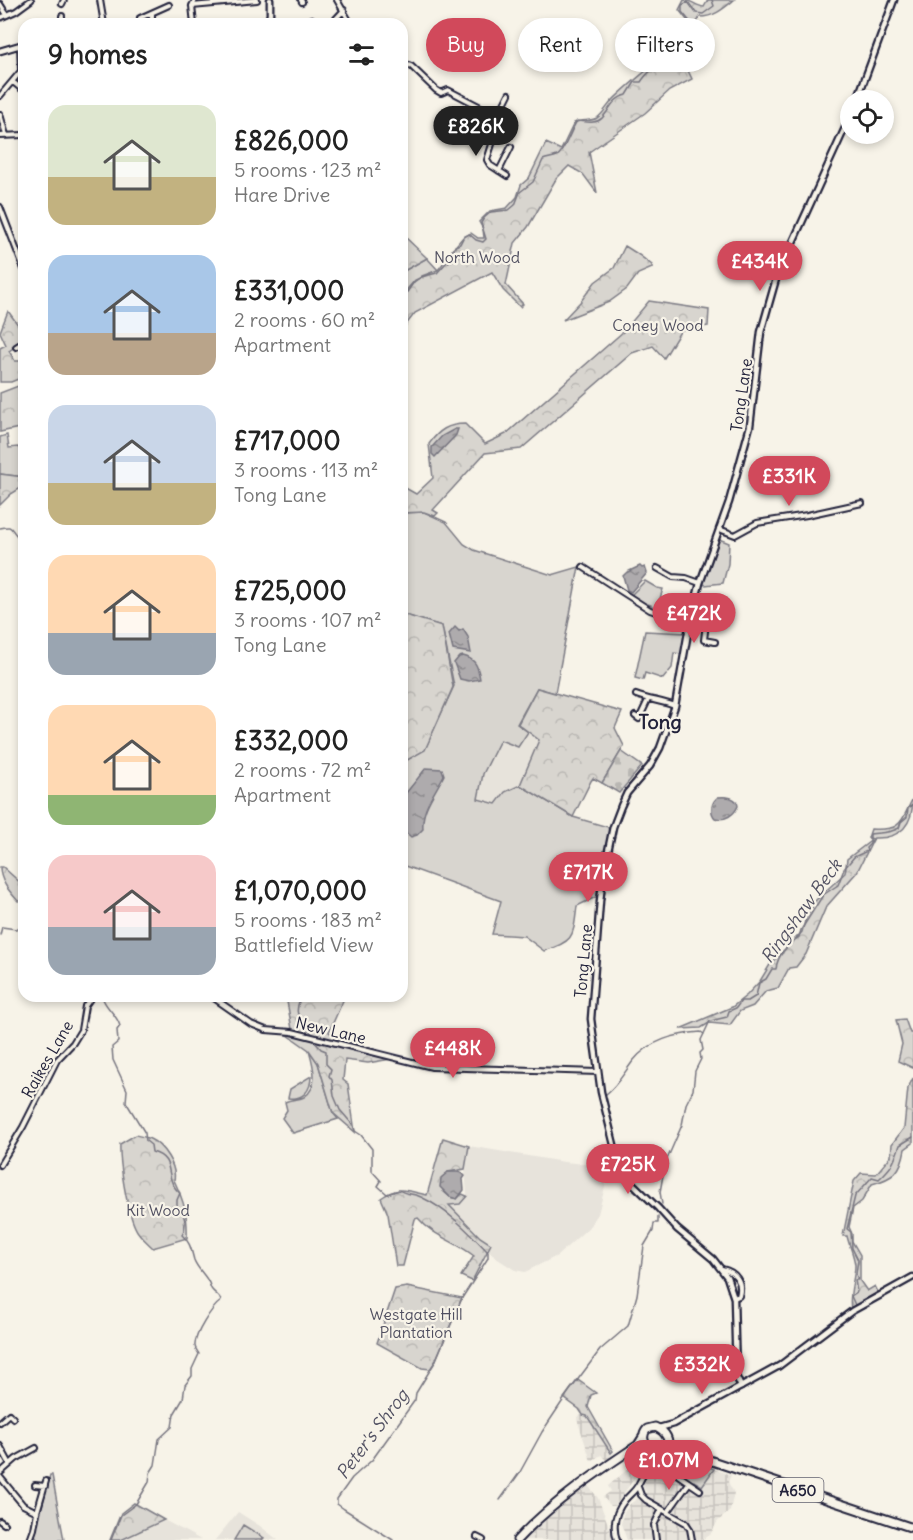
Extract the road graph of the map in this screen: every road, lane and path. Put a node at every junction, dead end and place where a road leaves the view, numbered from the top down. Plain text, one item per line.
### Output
1 (31, 0) edge
2 (100, 0) edge
3 (195, 0) edge
4 (257, 0) edge
5 (270, 0) edge
6 (338, 0) edge
7 (894, 0) edge
8 (0, 4) edge
9 (190, 4) junction
10 (170, 5) dead end
11 (344, 10) junction
12 (152, 12) junction
13 (7, 15) junction
14 (0, 18) edge
15 (103, 18) edge
16 (140, 18) dead end
17 (152, 18) edge
18 (193, 18) edge
19 (269, 18) edge
20 (337, 18) edge
21 (348, 18) edge
22 (18, 46) edge
23 (0, 51) edge
24 (408, 65) edge
25 (18, 74) edge
26 (13, 82) junction
27 (18, 86) edge
28 (861, 90) edge
29 (509, 94) dead end
30 (0, 96) edge
31 (0, 114) edge
32 (498, 116) junction
33 (6, 135) junction
34 (18, 135) edge
35 (0, 136) edge
36 (840, 139) edge
37 (512, 147) dead end
38 (499, 171) junction
39 (507, 176) dead end
40 (0, 207) edge
41 (18, 254) edge
42 (862, 503) dead end
43 (719, 529) junction
44 (583, 567) dead end
45 (657, 568) dead end
46 (700, 583) junction
47 (691, 618) junction
48 (689, 627) junction
49 (715, 642) dead end
50 (636, 695) dead end
51 (648, 700) junction
52 (675, 706) junction
53 (635, 716) dead end
54 (88, 1002) edge
55 (220, 1002) edge
56 (598, 1072) junction
57 (0, 1165) edge
58 (722, 1269) junction
59 (913, 1277) edge
60 (734, 1298) junction
61 (741, 1387) junction
62 (10, 1415) dead end
63 (0, 1422) edge
64 (673, 1424) junction
65 (659, 1428) junction
66 (644, 1437) junction
67 (668, 1439) junction
68 (638, 1445) junction
69 (0, 1446) edge
70 (36, 1448) dead end
71 (656, 1450) junction
72 (682, 1451) junction
73 (10, 1464) junction
74 (0, 1475) edge
75 (678, 1475) dead end
76 (688, 1483) junction
77 (35, 1485) dead end
78 (638, 1486) junction
79 (700, 1490) dead end
80 (639, 1492) junction
81 (628, 1497) junction
82 (662, 1509) junction
83 (37, 1512) junction
84 (668, 1512) junction
85 (913, 1528) edge
86 (477, 1537) dead end
87 (32, 1540) edge
88 (483, 1540) edge
89 (517, 1540) edge
90 (617, 1540) edge
91 (656, 1540) edge
92 (692, 1540) edge

1 - 13 street
2 - 15 street
3 - 9 street
4 - 9 street
5 - 19 street
6 - 11 street
7 - 28 street
8 - 13 street
9 - 18 street
10 - 12 street
11 - 20 street
11 - 21 street
12 - 16 street
12 - 17 street
13 - 14 street
22 - 23 street
24 - 32 street
25 - 26 street
26 - 27 street
26 - 30 street
29 - 32 street
31 - 33 street
32 - 38 street
33 - 34 street
33 - 35 street
36 - 43 street, Tong Lane
37 - 38 street
38 - 39 street
40 - 41 street
42 - 43 street
43 - 46 street, Tong Lane
44 - 48 street
45 - 46 street
46 - 47 street, Tong Lane
47 - 48 street, Tong Lane
47 - 49 street
48 - 52 street, Tong Lane
50 - 51 street
51 - 52 street
51 - 53 street
52 - 56 street, Tong Lane
54 - 57 street, Raikes Lane
55 - 56 street, New Lane
56 - 58 street, Tong Lane
58 - 60 street, Tong Lane
58 - 60 street, Tong Lane
59 - 61 street
60 - 61 street, Tong Lane
61 - 64 street
62 - 63 street
64 - 65 street
64 - 67 street
65 - 66 highway
65 - 67 highway, A650
66 - 68 highway
66 - 71 highway
67 - 71 highway
67 - 72 highway, A650
68 - 71 highway, A650
68 - 89 highway
69 - 73 street
70 - 73 street
71 - 72 highway, A650
71 - 78 street
72 - 85 highway, A650
73 - 74 street
74 - 83 street
75 - 76 street
76 - 79 street
76 - 84 street
77 - 83 street
78 - 80 street
78 - 81 street
80 - 81 street
80 - 82 street
81 - 90 street
82 - 84 street
82 - 91 street
83 - 87 street
84 - 92 street
86 - 88 street

